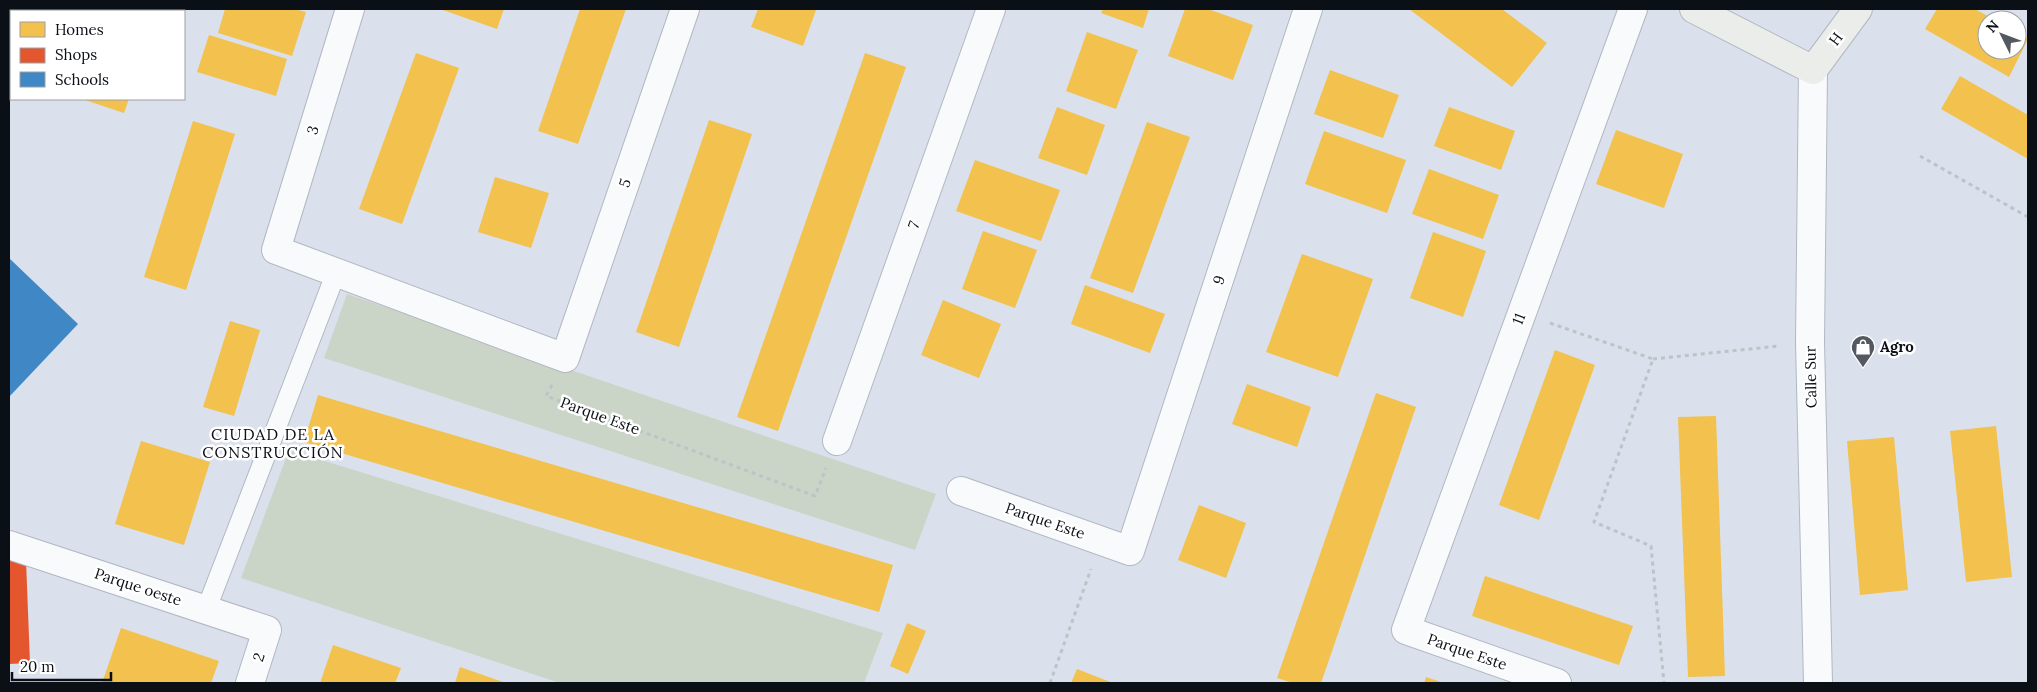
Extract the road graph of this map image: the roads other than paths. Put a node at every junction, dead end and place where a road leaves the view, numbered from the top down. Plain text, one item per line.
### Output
1 (350, 9) edge
2 (686, 9) edge
3 (991, 9) edge
4 (1308, 9) edge
5 (1633, 9) edge
6 (1694, 9) edge
7 (1858, 9) edge
8 (1813, 70) junction
9 (336, 273) junction
10 (838, 440) road end
11 (961, 491) dead end
12 (9, 545) edge
13 (1130, 551) joint
14 (206, 610) junction
15 (267, 630) joint
16 (1406, 630) joint
17 (250, 683) edge
18 (1557, 683) edge
19 (1818, 683) edge

1 - 9 street, 3
2 - 9 street, 5
3 - 10 street, 7
4 - 13 street, 9
5 - 16 street, 11
6 - 8 street
7 - 8 street, H
8 - 19 street, Calle Sur
9 - 14 lane
11 - 13 street, Parque Este
12 - 14 street, Parque oeste
14 - 15 street, Parque oeste
15 - 17 street, 2
16 - 18 street, Parque Este

